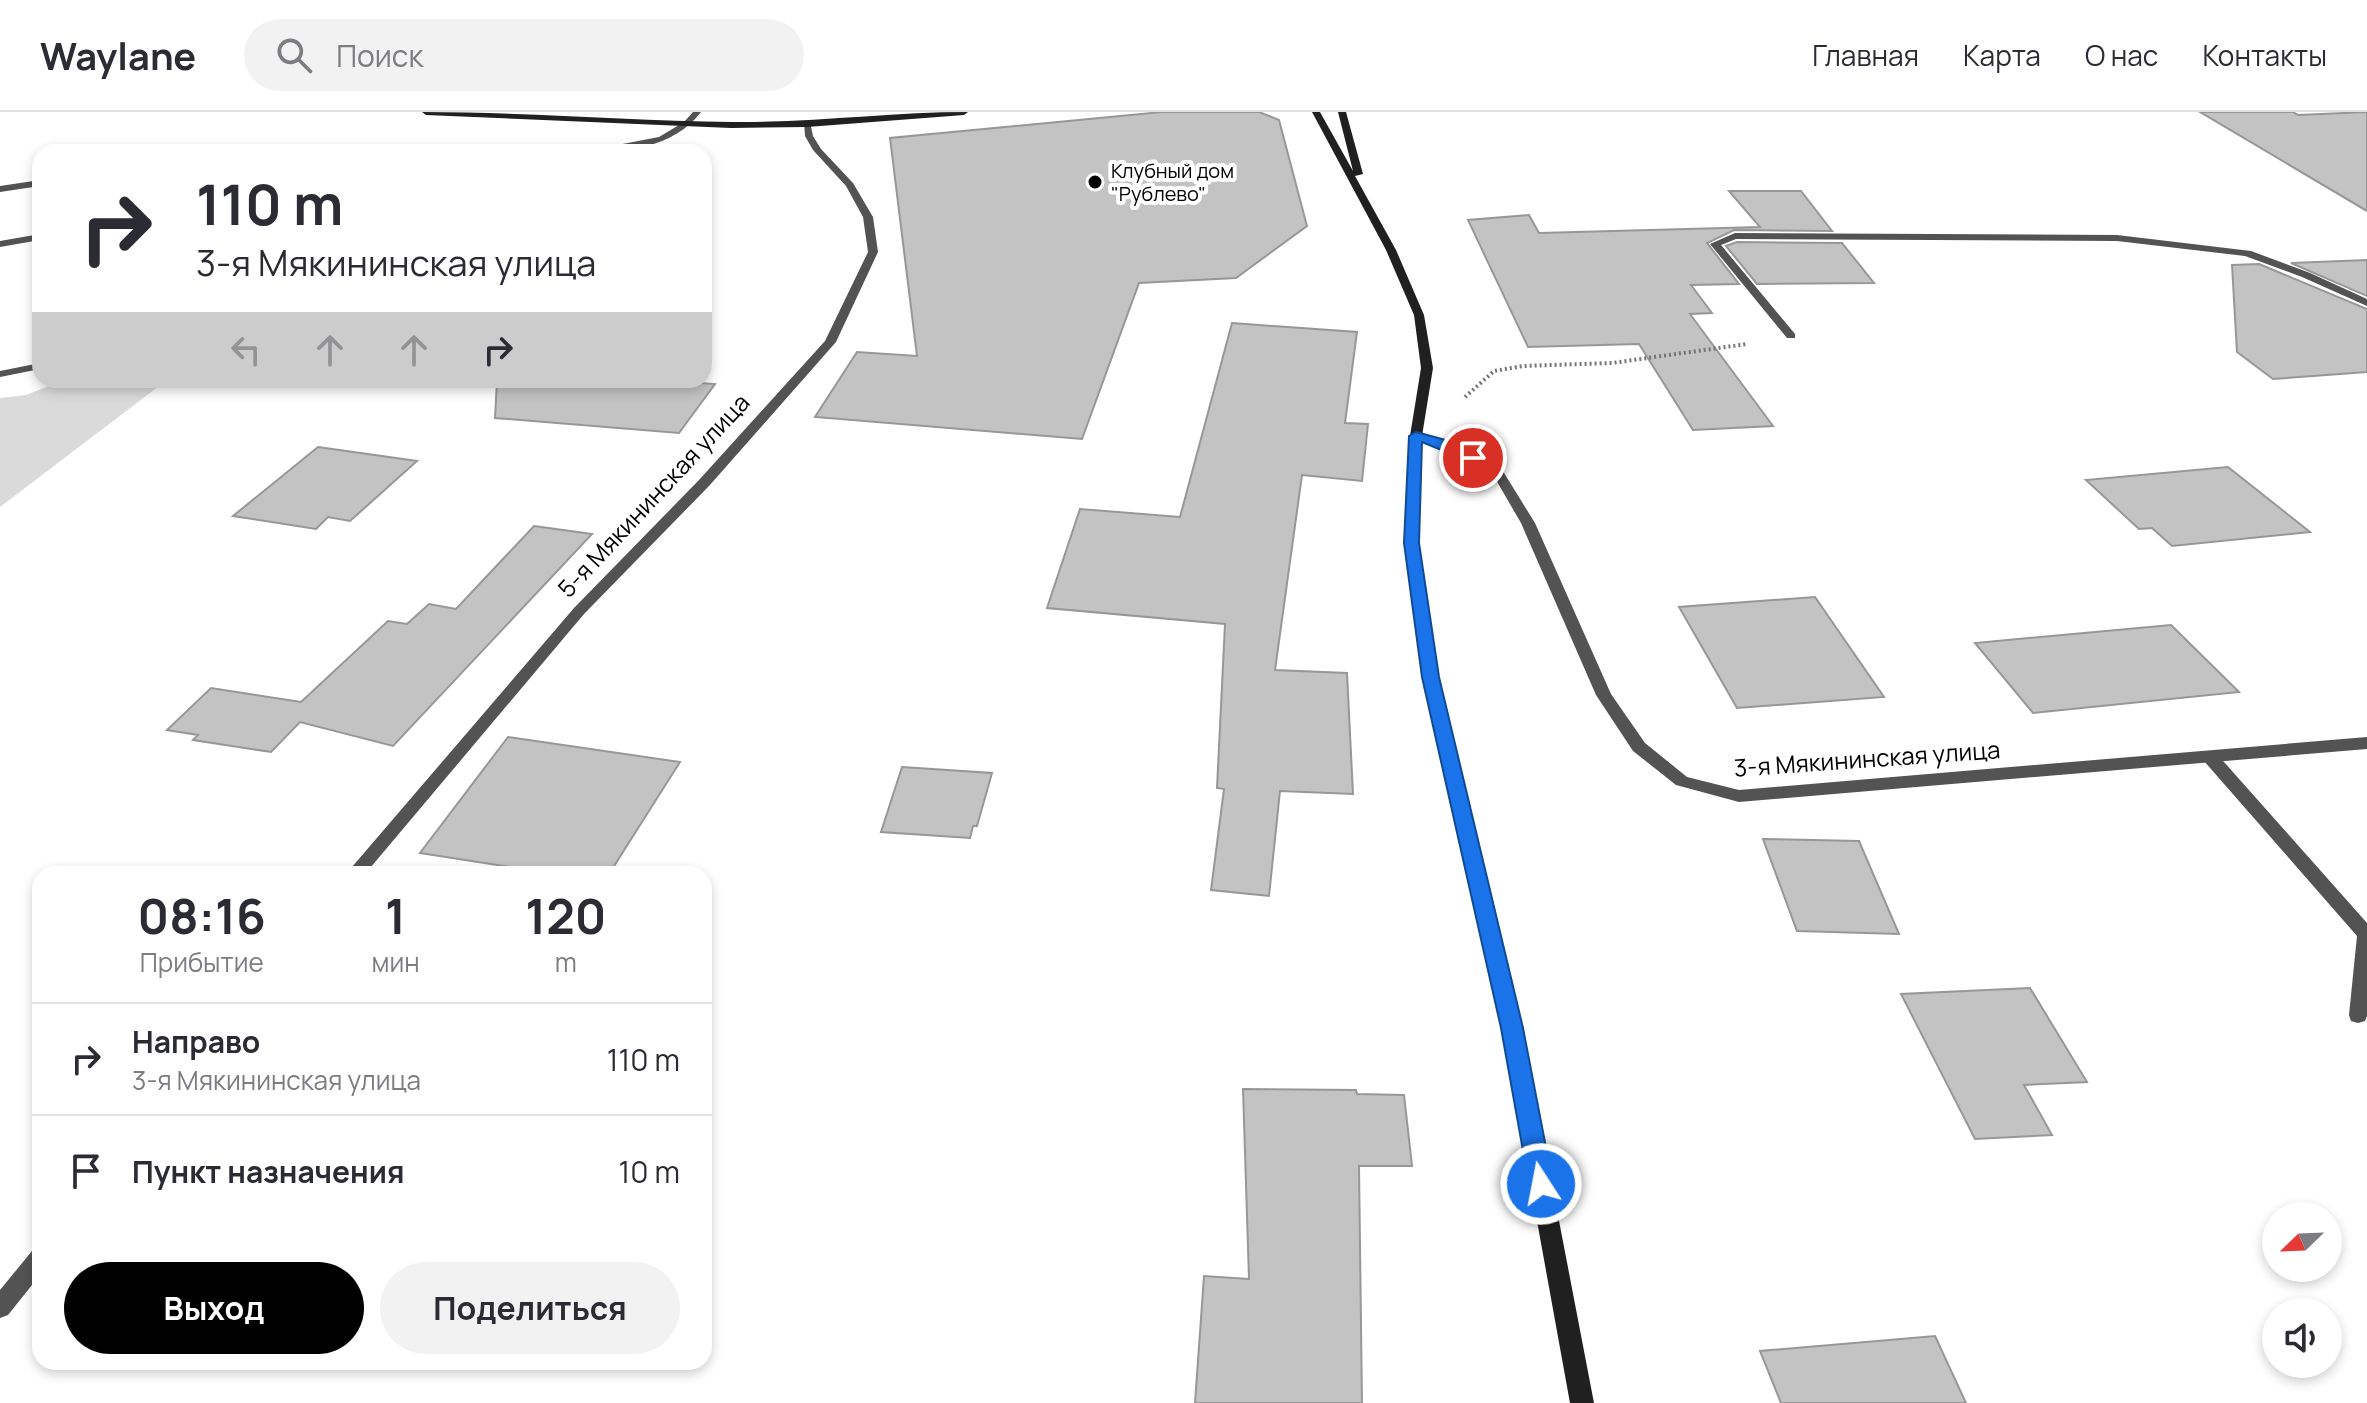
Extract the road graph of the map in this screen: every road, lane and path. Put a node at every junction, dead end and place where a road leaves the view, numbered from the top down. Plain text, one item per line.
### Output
1 (426, 112) edge
2 (697, 112) edge
3 (964, 112) edge
4 (1316, 112) edge
5 (1342, 112) edge
6 (690, 124) junction
7 (807, 124) junction
8 (637, 144) edge
9 (32, 184) edge
10 (0, 189) edge
11 (1365, 203) junction
12 (32, 238) edge
13 (0, 244) edge
14 (2367, 303) edge
15 (1791, 336) joint
16 (32, 368) edge
17 (0, 374) edge
18 (1420, 411) junction
19 (1416, 436) junction
20 (2367, 743) edge
21 (2210, 757) junction
22 (362, 866) edge
23 (2358, 1015) dead end
24 (32, 1268) edge
25 (0, 1307) edge
26 (1582, 1403) edge

1 - 6 street
2 - 6 street
3 - 7 street
4 - 11 street
5 - 11 street
6 - 7 street
6 - 8 street
7 - 22 street, 5-я Мякининская улица
9 - 10 street
11 - 18 street
12 - 13 street
14 - 15 street
15 - 18 path
16 - 17 street
18 - 19 street
19 - 21 street, 3-я Мякининская улица
19 - 26 street
20 - 21 street, 3-я Мякининская улица
21 - 23 street
24 - 25 street

